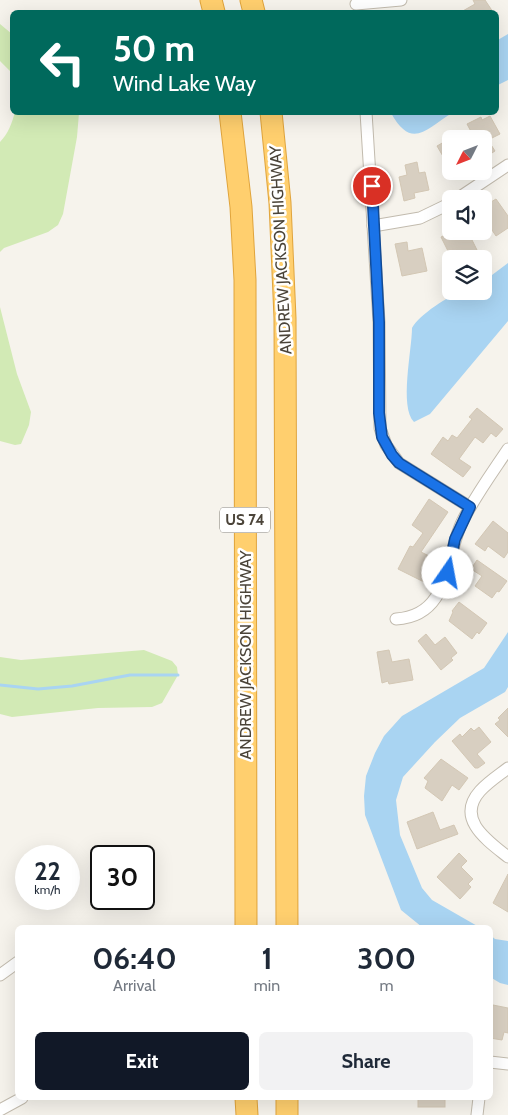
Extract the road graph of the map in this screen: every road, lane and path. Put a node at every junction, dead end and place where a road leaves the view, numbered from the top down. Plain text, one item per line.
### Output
1 (401, 0) edge
2 (356, 5) edge
3 (230, 115) edge
4 (271, 115) edge
5 (366, 115) edge
6 (508, 165) edge
7 (470, 190) edge
8 (442, 209) edge
9 (373, 226) junction
10 (508, 449) edge
11 (470, 507) junction
12 (396, 619) dead end
13 (508, 768) edge
14 (508, 857) edge
15 (246, 925) edge
16 (287, 925) edge
17 (15, 964) edge
18 (0, 975) edge
19 (493, 1062) edge
20 (508, 1064) edge
21 (18, 1100) edge
22 (246, 1100) edge
23 (287, 1100) edge
24 (479, 1100) edge
25 (0, 1110) edge
26 (246, 1115) edge
27 (287, 1115) edge
28 (477, 1115) edge

1 - 2 street
3 - 15 highway, ANDREW JACKSON HIGHWAY / US 74
4 - 16 highway, ANDREW JACKSON HIGHWAY / US 74
5 - 9 street
6 - 7 street
8 - 9 street
9 - 11 street
10 - 11 street
11 - 12 street
13 - 14 street
17 - 18 street
19 - 20 street
21 - 25 street
22 - 26 highway
23 - 27 highway
24 - 28 street

